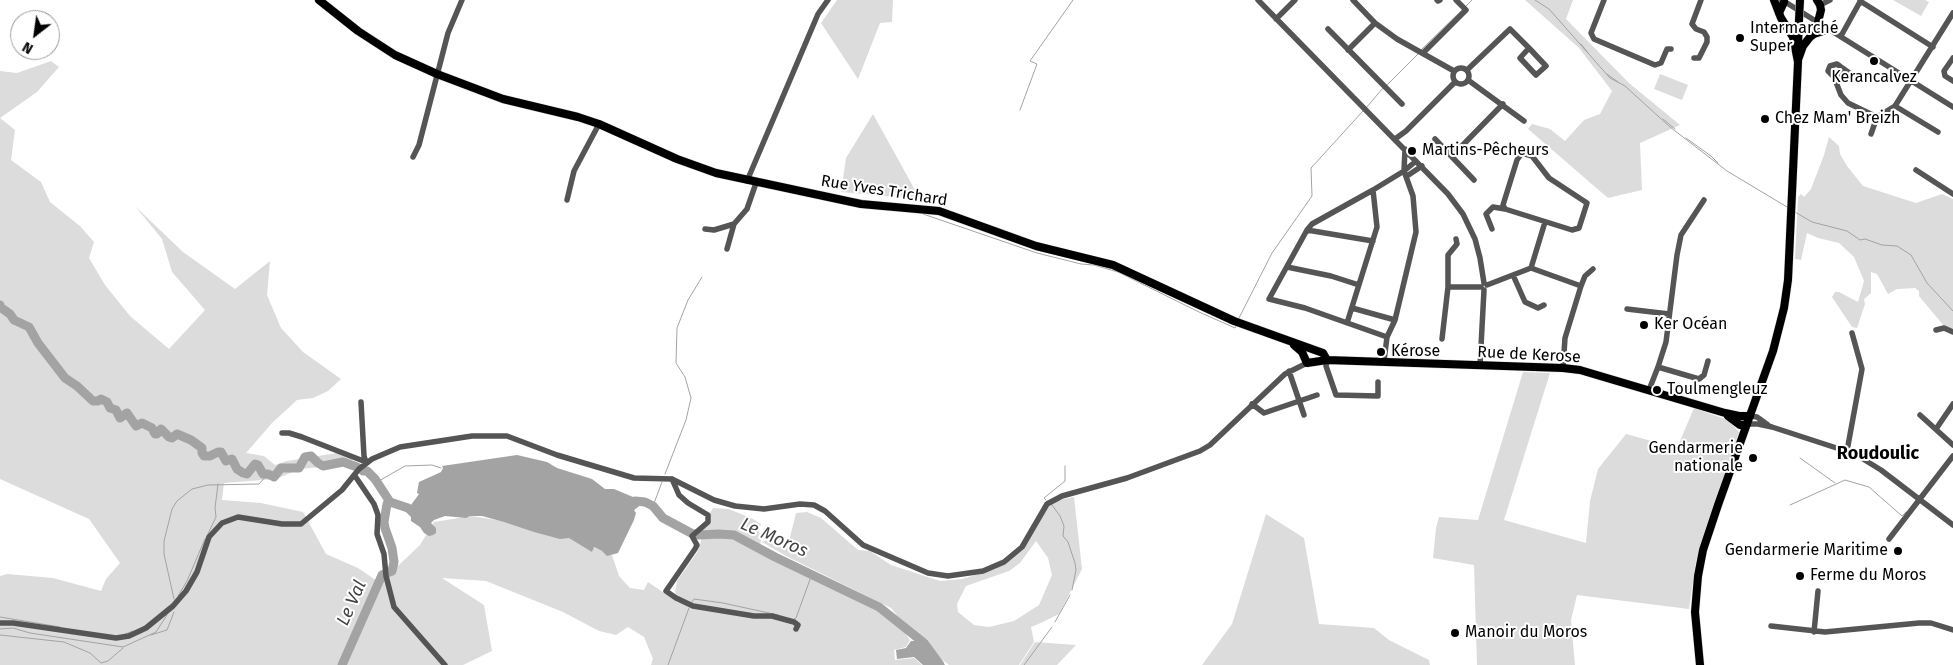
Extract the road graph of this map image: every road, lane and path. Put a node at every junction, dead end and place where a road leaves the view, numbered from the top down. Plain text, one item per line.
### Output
1 (319, 0) edge
2 (462, 0) edge
3 (828, 0) edge
4 (1258, 0) edge
5 (1295, 0) edge
6 (1456, 0) edge
7 (1604, 0) edge
8 (1701, 0) edge
9 (1774, 0) edge
10 (1800, 0) edge
11 (1830, 0) edge
12 (1356, 1) edge
13 (1783, 1) edge
14 (1861, 1) edge
15 (1819, 3) edge
16 (1779, 13) junction
17 (1953, 13) edge
18 (1276, 19) junction
19 (1818, 22) junction
20 (1375, 23) junction
21 (1328, 29) dead end
22 (1829, 29) junction
23 (1840, 36) junction
24 (1933, 47) junction
25 (1529, 48) junction
26 (1671, 49) dead end
27 (1348, 50) junction
28 (1423, 53) junction
29 (1694, 58) dead end
30 (1953, 58) edge
31 (1798, 62) junction
32 (1841, 68) junction
33 (1467, 70) junction
34 (1454, 71) junction
35 (437, 74) junction
36 (1834, 77) junction
37 (1858, 79) dead end
38 (1468, 80) junction
39 (1911, 80) junction
40 (1953, 81) edge
41 (1455, 82) junction
42 (1402, 104) dead end
43 (1503, 104) junction
44 (1896, 106) junction
45 (1953, 106) edge
46 (1877, 117) junction
47 (1524, 121) dead end
48 (599, 124) junction
49 (1938, 132) dead end
50 (1871, 134) dead end
51 (1394, 139) junction
52 (1435, 139) dead end
53 (1405, 150) junction
54 (1452, 156) junction
55 (413, 157) dead end
56 (1416, 161) junction
57 (1422, 166) junction
58 (1916, 170) dead end
59 (1405, 174) junction
60 (1474, 180) dead end
61 (747, 181) junction
62 (756, 183) junction
63 (1373, 190) junction
64 (1953, 194) edge
65 (567, 200) dead end
66 (1704, 200) dead end
67 (1505, 209) junction
68 (1545, 222) junction
69 (734, 224) junction
70 (705, 229) dead end
71 (1492, 229) dead end
72 (1307, 230) junction
73 (1456, 239) dead end
74 (1373, 241) junction
75 (727, 249) dead end
76 (1287, 267) junction
77 (1532, 268) junction
78 (1593, 269) dead end
79 (1513, 275) junction
80 (1359, 285) junction
81 (1448, 286) junction
82 (1484, 286) junction
83 (1581, 286) junction
84 (1544, 305) dead end
85 (1352, 308) junction
86 (1627, 309) dead end
87 (1669, 314) junction
88 (1395, 320) junction
89 (1347, 323) junction
90 (1936, 330) dead end
91 (1953, 332) edge
92 (1852, 333) dead end
93 (1388, 337) junction
94 (1442, 339) dead end
95 (1292, 343) junction
96 (1307, 348) junction
97 (1327, 360) junction
98 (1384, 361) junction
99 (1708, 361) dead end
100 (1308, 362) junction
101 (1480, 365) junction
102 (1658, 367) junction
103 (1563, 368) junction
104 (1289, 370) junction
105 (1378, 382) dead end
106 (1649, 390) junction
107 (1318, 395) dead end
108 (1299, 400) junction
109 (361, 402) dead end
110 (1252, 404) junction
111 (1953, 404) edge
112 (1304, 415) dead end
113 (1920, 416) dead end
114 (1748, 420) junction
115 (1936, 428) junction
116 (282, 434) dead end
117 (1953, 445) edge
118 (1847, 451) junction
119 (1953, 456) edge
120 (366, 462) junction
121 (354, 476) junction
122 (672, 479) junction
123 (1921, 500) junction
124 (1953, 525) edge
125 (1890, 539) dead end
126 (1818, 591) dead end
127 (0, 623) edge
128 (1771, 626) dead end
129 (796, 629) dead end
130 (1953, 630) edge
131 (1814, 632) junction
132 (445, 665) edge
133 (1700, 665) edge

1 - 35 main road, Rue Yves Trichard
2 - 35 street
3 - 61 street
4 - 18 street
5 - 18 street
6 - 28 street
7 - 26 street
8 - 29 street
9 - 16 main road
10 - 31 main road, bridge
11 - 15 street
12 - 20 street
13 - 16 main road
13 - 19 street
14 - 23 street
14 - 24 street
15 - 19 main road
16 - 31 main road
17 - 24 street
18 - 51 street
19 - 22 street
20 - 27 street
20 - 28 street
21 - 27 street
22 - 23 street
22 - 31 main road
23 - 39 street
24 - 39 street
25 - 25 street
25 - 33 street
27 - 42 street
28 - 34 street
30 - 40 street
31 - 114 main road
32 - 36 street
32 - 36 street
32 - 37 street
33 - 34 street
33 - 38 street
34 - 41 street
35 - 48 main road, Rue Yves Trichard
35 - 55 street
36 - 46 street
38 - 41 street
38 - 43 street
39 - 44 street
39 - 45 street
41 - 51 street
43 - 47 street
43 - 54 street
44 - 46 street
44 - 49 street
46 - 50 street
48 - 61 main road, Rue Yves Trichard
48 - 65 street
51 - 53 street
52 - 54 street
53 - 56 street
53 - 59 street
54 - 60 street
56 - 57 street
56 - 59 street
57 - 59 street
57 - 82 street
58 - 64 street
59 - 63 street
59 - 88 street
61 - 62 main road, Rue Yves Trichard
62 - 69 street
62 - 95 main road, Rue Yves Trichard
63 - 72 street
63 - 74 street
66 - 87 street
67 - 68 street
67 - 68 street
67 - 71 street
68 - 77 street
69 - 70 street
69 - 75 street
72 - 74 street
72 - 76 street
73 - 81 street
74 - 80 street
76 - 80 street
76 - 89 street
77 - 79 street
77 - 83 street
78 - 83 street
79 - 82 street
79 - 84 street
80 - 85 street
81 - 82 street
81 - 94 street
82 - 101 street
83 - 103 street
85 - 88 street
85 - 89 street
86 - 87 street
87 - 102 street
88 - 93 street
89 - 93 street
90 - 91 street
92 - 118 street
93 - 98 street
95 - 96 main road, Rue Yves Trichard
95 - 100 main road
96 - 97 main road
96 - 100 main road
97 - 98 main road, Rue de Kerose
97 - 100 main road, Rue de Kerose
97 - 105 street
98 - 101 main road, Rue de Kerose
99 - 102 street
100 - 104 street
101 - 103 main road, Rue de Kerose
102 - 106 street
103 - 106 main road, Rue de Kerose
104 - 108 street
104 - 110 street
106 - 114 main road, Rue de Kerose
107 - 108 street
108 - 110 street
108 - 112 street
109 - 120 street
110 - 122 street
111 - 115 street
113 - 115 street
114 - 118 street, Rue de Kerose
114 - 133 main road
115 - 117 street
116 - 120 street
118 - 123 street, Rue de Kerose
119 - 123 street
120 - 121 street
120 - 122 street
121 - 127 street
121 - 132 street
122 - 129 street
123 - 124 street, Rue de Kerose
123 - 125 street
126 - 131 street
128 - 131 street
130 - 131 street

